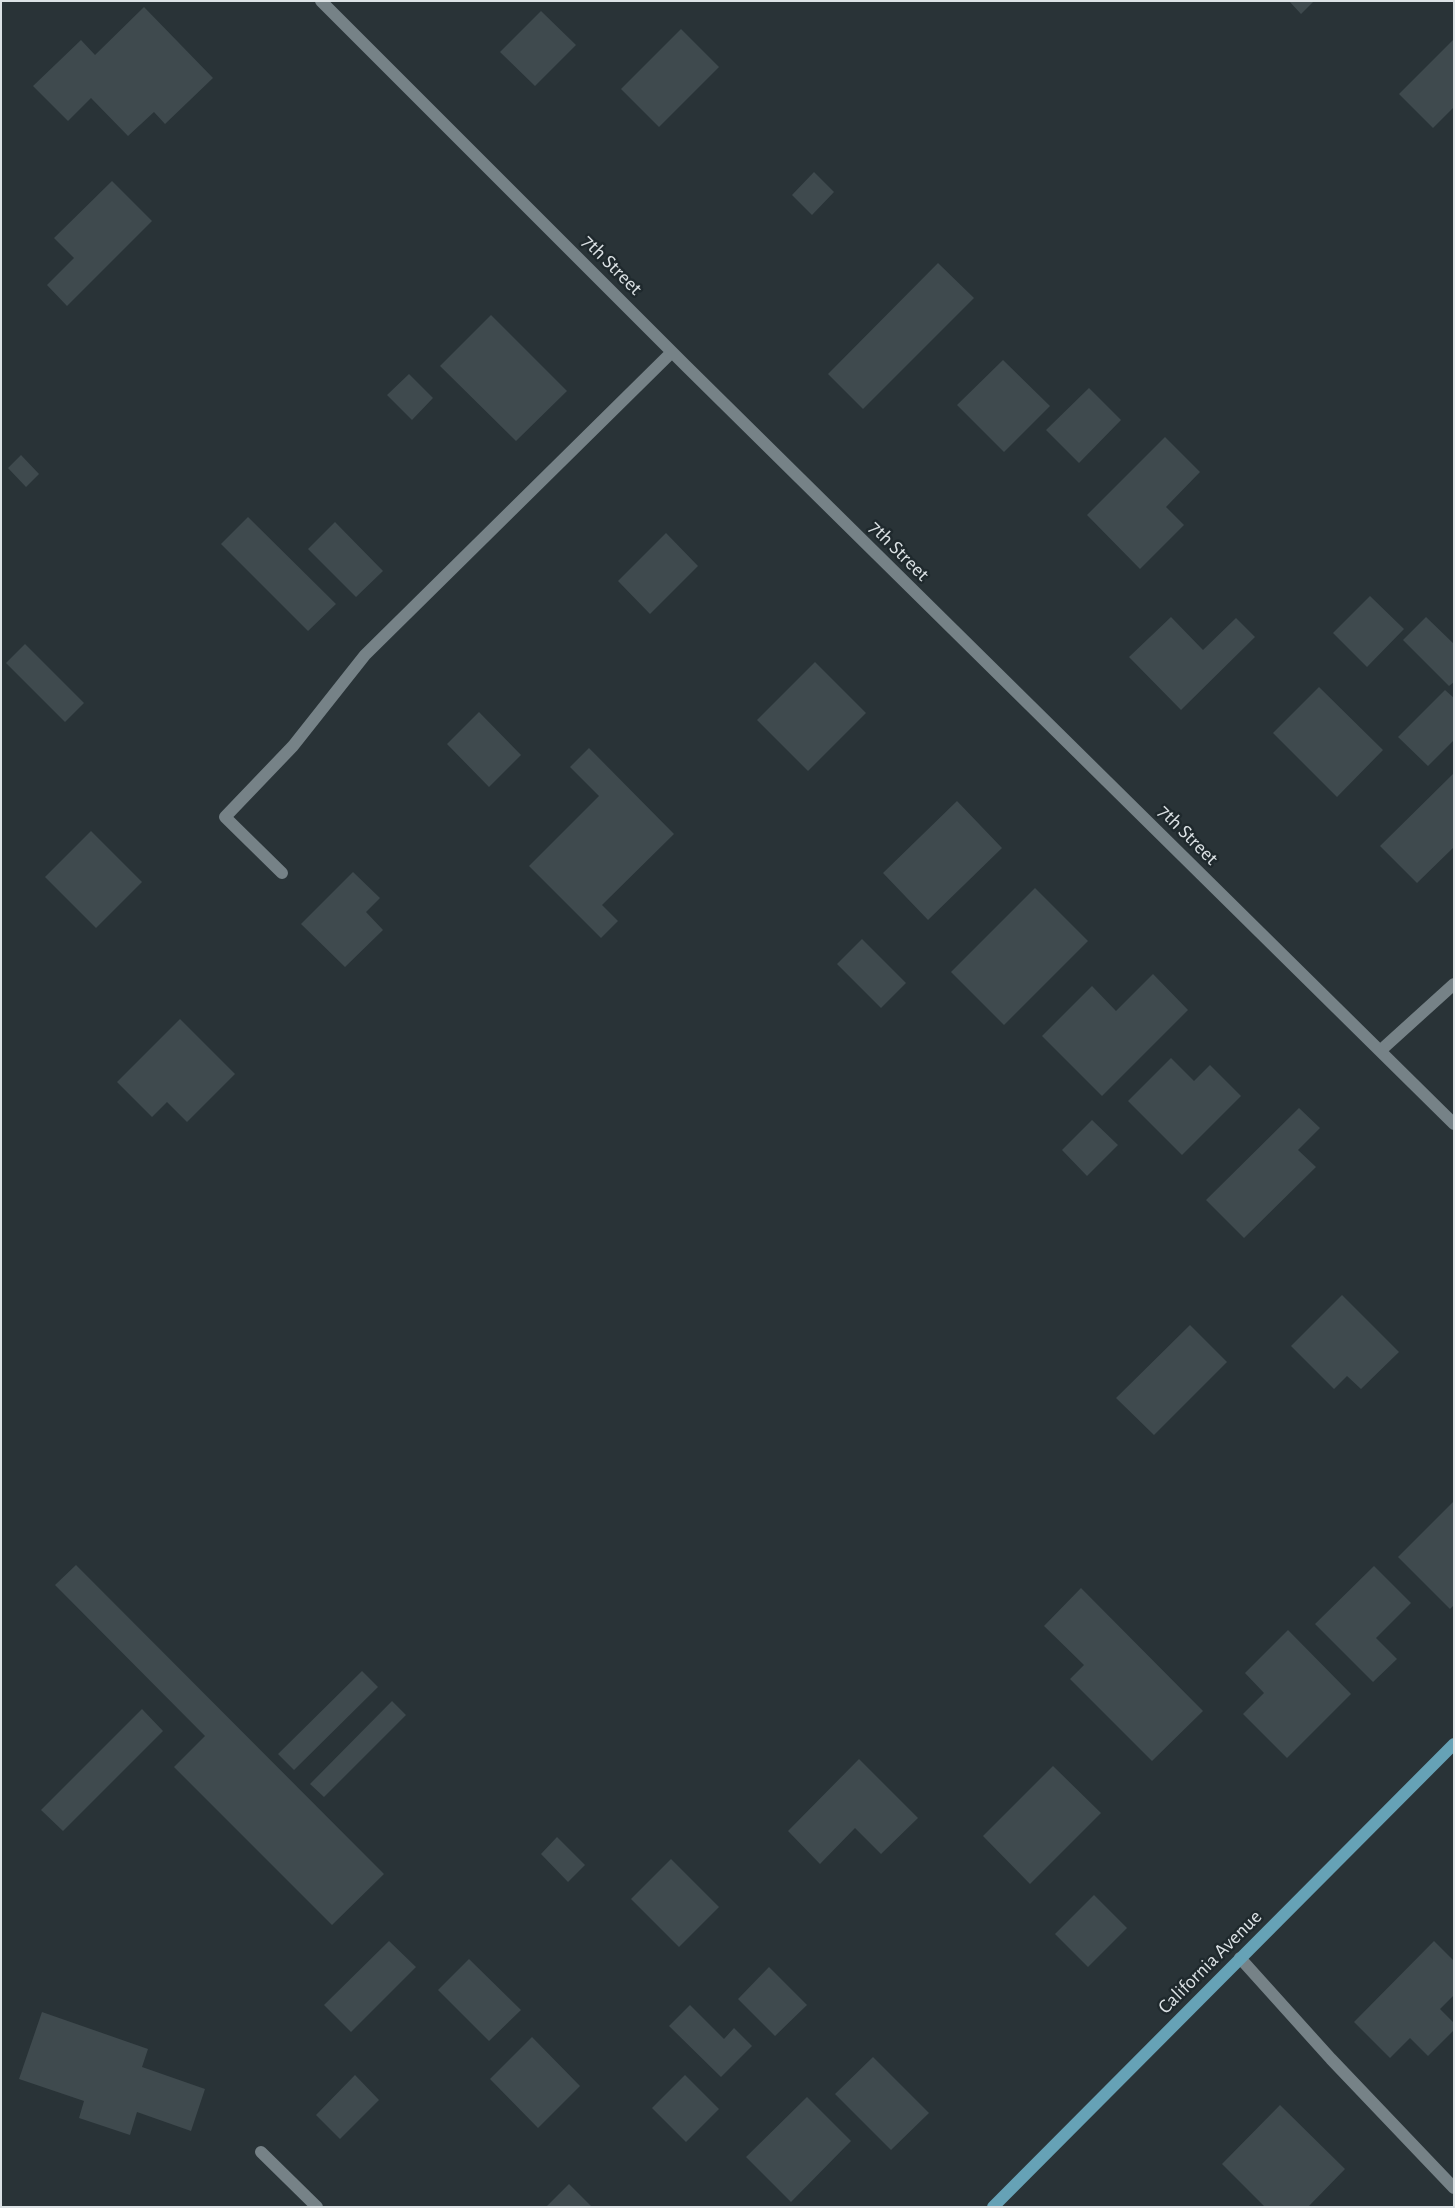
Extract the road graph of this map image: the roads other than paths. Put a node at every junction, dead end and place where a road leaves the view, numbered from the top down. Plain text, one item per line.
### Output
1 (321, 1) edge
2 (672, 352) junction
3 (282, 873) dead end
4 (1454, 984) edge
5 (1380, 1051) junction
6 (1454, 1124) edge
7 (1454, 1744) edge
8 (1240, 1958) junction
9 (261, 2152) dead end
10 (1454, 2188) edge
11 (317, 2207) edge
12 (993, 2207) edge

1 - 2 street, 7th Street
2 - 3 street
2 - 5 street, 7th Street
4 - 5 street
5 - 6 street, 7th Street
7 - 8 main road, California Avenue
8 - 10 street
8 - 12 main road, California Avenue
9 - 11 street

